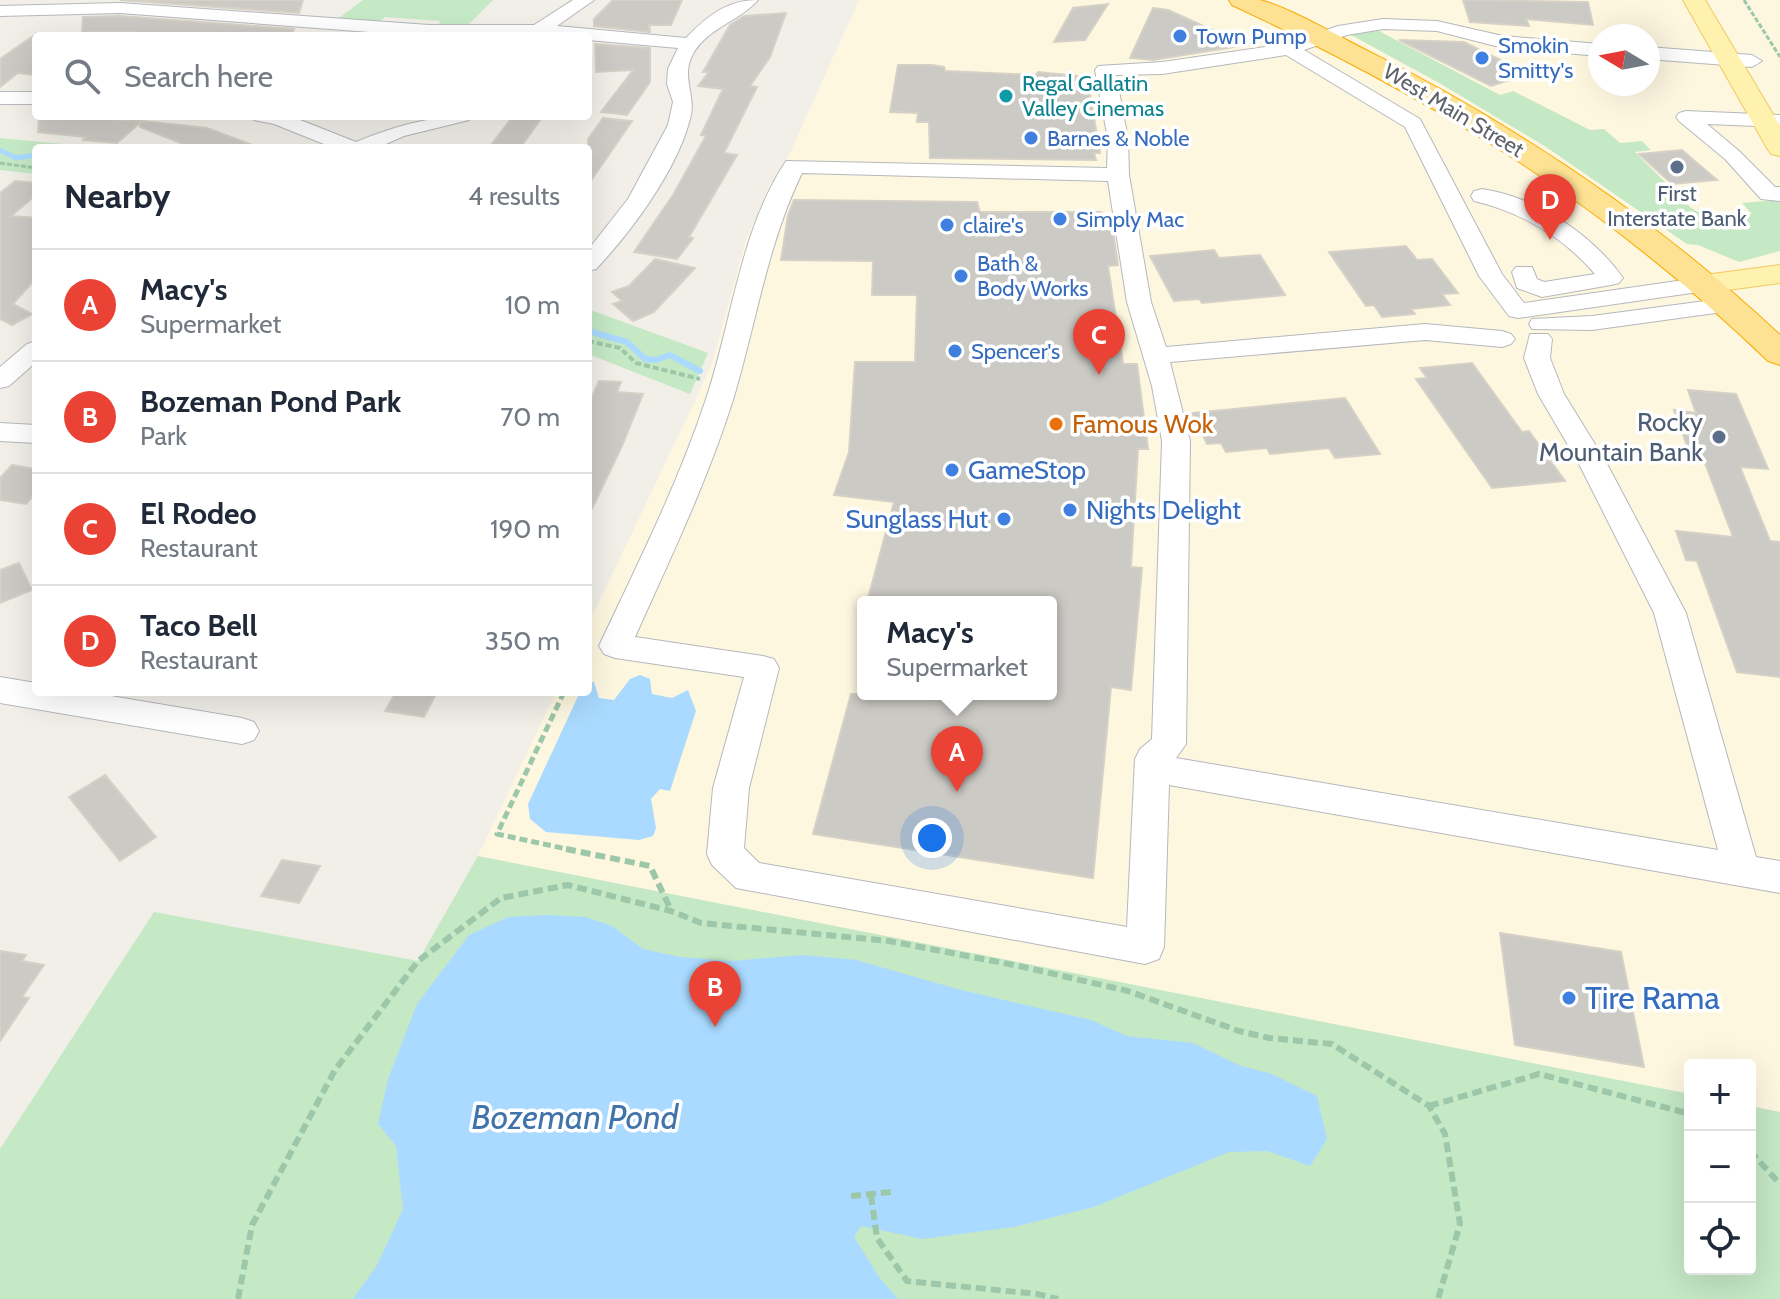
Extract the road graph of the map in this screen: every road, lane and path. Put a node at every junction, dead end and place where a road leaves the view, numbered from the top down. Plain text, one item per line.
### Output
1 (281, 0) edge
2 (585, 0) edge
3 (749, 0) edge
4 (1241, 0) edge
5 (1694, 0) edge
6 (1716, 0) edge
7 (1744, 0) edge
8 (117, 4) edge
9 (0, 11) edge
10 (252, 18) junction
11 (538, 31) junction
12 (550, 32) edge
13 (592, 36) edge
14 (1324, 37) junction
15 (692, 44) junction
16 (1289, 49) junction
17 (1588, 49) edge
18 (1660, 54) edge
19 (1780, 57) edge
20 (1235, 58) junction
21 (1740, 60) junction
22 (1311, 64) junction
23 (0, 98) edge
24 (32, 98) edge
25 (1775, 115) edge
26 (282, 120) edge
27 (446, 120) edge
28 (345, 144) edge
29 (366, 144) edge
30 (1780, 148) edge
31 (0, 163) edge
32 (32, 167) edge
33 (1118, 175) junction
34 (1780, 194) edge
35 (1482, 196) dead end
36 (592, 224) edge
37 (617, 229) junction
38 (592, 259) edge
39 (1524, 272) dead end
40 (1780, 274) edge
41 (1491, 276) junction
42 (1780, 294) edge
43 (1716, 295) junction
44 (1518, 311) junction
45 (1486, 317) junction
46 (1540, 331) junction
47 (1425, 332) junction
48 (1506, 340) junction
49 (592, 342) edge
50 (32, 352) edge
51 (1780, 354) edge
52 (1155, 356) junction
53 (0, 380) edge
54 (705, 380) dead end
55 (1551, 394) junction
56 (0, 432) edge
57 (32, 434) edge
58 (0, 690) edge
59 (32, 695) edge
60 (35, 696) edge
61 (562, 696) edge
62 (242, 731) dead end
63 (1152, 768) junction
64 (1740, 868) junction
65 (1780, 877) edge
66 (671, 911) junction
67 (1429, 1106) junction
68 (1684, 1112) edge
69 (1756, 1158) edge
70 (1780, 1184) edge
71 (891, 1192) dead end
72 (871, 1195) junction
73 (851, 1196) dead end
74 (1039, 1296) edge
75 (238, 1299) edge
76 (1058, 1299) edge
77 (1438, 1299) edge

1 - 10 street
2 - 11 street
3 - 15 street
4 - 14 highway, West Main Street
5 - 21 main road
6 - 21 main road
7 - 19 path
8 - 9 street
8 - 10 street
10 - 11 street
11 - 12 street
13 - 15 street
14 - 16 street
14 - 17 street
14 - 43 highway, West Main Street
15 - 37 street
16 - 20 street
16 - 22 street
18 - 21 street
20 - 22 street
20 - 33 street
21 - 25 main road
22 - 41 street
23 - 24 street
25 - 30 main road
25 - 34 street
26 - 28 street
27 - 29 street
31 - 32 path
33 - 52 street
33 - 63 street
35 - 39 street
36 - 37 street
37 - 38 street
40 - 43 main road
41 - 44 street
41 - 45 street
42 - 43 main road
43 - 44 street
43 - 46 street
43 - 51 highway, West Main Street
44 - 45 street
44 - 46 street
45 - 47 street
45 - 48 street
46 - 48 street
46 - 55 street
47 - 48 street
47 - 52 street
48 - 55 street
49 - 54 path
50 - 53 street
52 - 63 street
55 - 64 street
56 - 57 street
58 - 59 street
60 - 62 street
61 - 66 path
63 - 64 street
64 - 65 street
66 - 67 path
66 - 75 path
67 - 68 path
67 - 77 path
69 - 70 path
71 - 72 path
72 - 73 path
72 - 74 path
74 - 76 path

